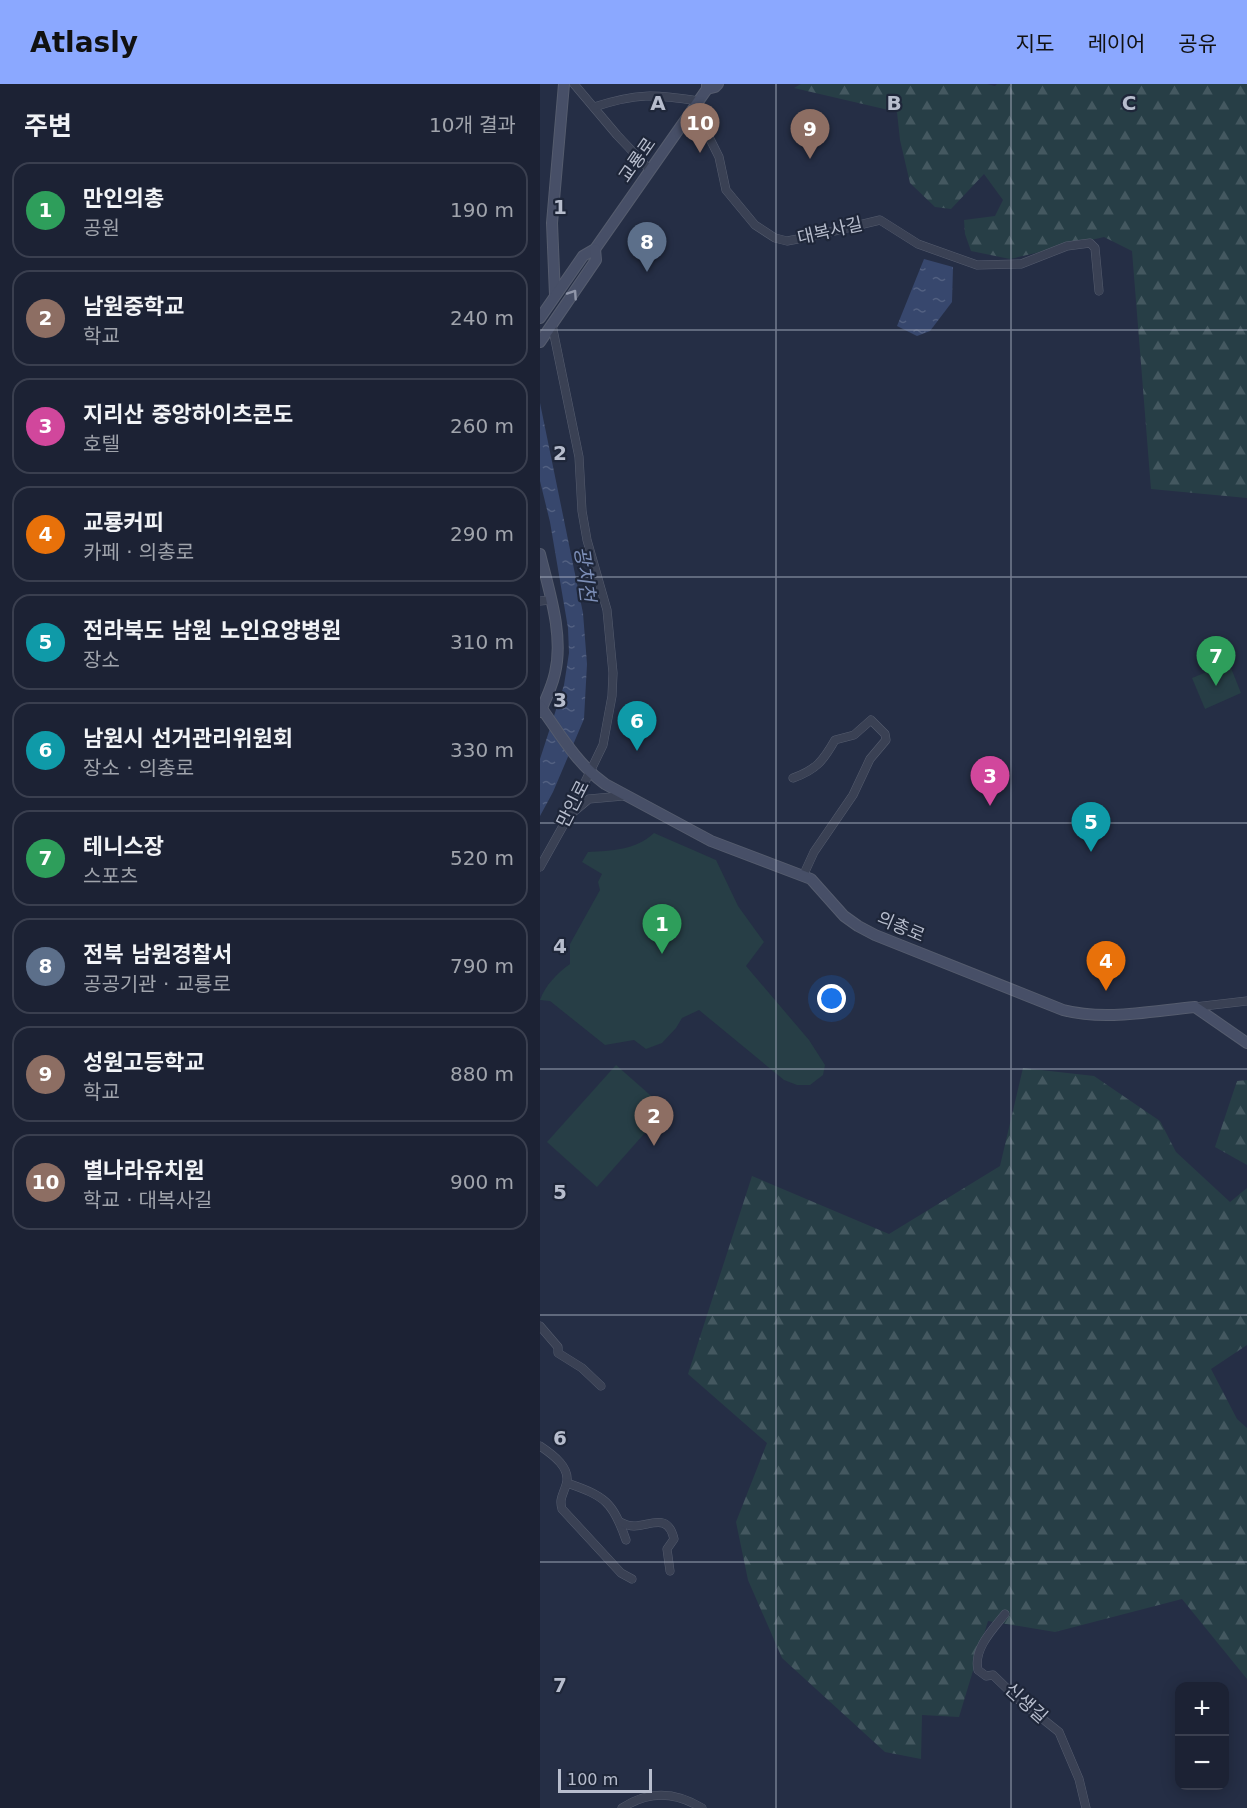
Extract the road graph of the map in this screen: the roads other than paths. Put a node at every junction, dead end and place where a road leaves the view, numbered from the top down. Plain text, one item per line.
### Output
1 (564, 84) edge
2 (574, 84) edge
3 (718, 84) edge
4 (707, 86) edge
5 (698, 101) junction
6 (594, 107) junction
7 (650, 170) junction
8 (595, 249) junction
9 (553, 253) junction
10 (569, 277) junction
11 (1099, 291) dead end
12 (555, 295) junction
13 (542, 315) edge
14 (552, 325) junction
15 (542, 339) edge
16 (540, 554) edge
17 (545, 600) edge
18 (542, 710) edge
19 (590, 773) junction
20 (793, 778) dead end
21 (623, 796) junction
22 (568, 817) junction
23 (540, 867) edge
24 (803, 876) junction
25 (1247, 1001) edge
26 (1195, 1007) junction
27 (1247, 1043) edge
28 (540, 1326) edge
29 (601, 1386) dead end
30 (540, 1446) edge
31 (567, 1483) junction
32 (620, 1522) junction
33 (626, 1540) dead end
34 (670, 1570) dead end
35 (632, 1579) dead end
36 (1005, 1614) dead end
37 (622, 1808) edge
38 (702, 1808) edge
39 (1086, 1808) edge

1 - 9 street
2 - 6 street
3 - 4 street, 교룡로
4 - 5 street, 교룡로
5 - 6 street
5 - 7 street, 교룡로
5 - 11 street, 대복사길
6 - 7 street
7 - 8 street, 교룡로
8 - 10 street, 교룡로
14 -> 8 street, 교룡로
9 - 10 street
9 - 12 street
10 - 12 street, 교룡로
12 - 13 street, 교룡로
14 - 15 street, 교룡로
14 - 19 street, 만인로
16 - 17 street
17 - 18 street
18 - 19 street, 의총로
19 - 21 street, 의총로
19 - 22 street, 만인로
20 - 24 street
21 - 22 street
21 - 24 street, 의총로
22 - 23 street, 만인로
24 - 26 street, 의총로
25 - 26 street, 의총로
26 - 27 street
28 - 29 street
30 - 31 street
31 - 32 street
31 - 35 street
32 - 33 street
32 - 34 street
36 - 39 street, 신생길
37 - 38 street

